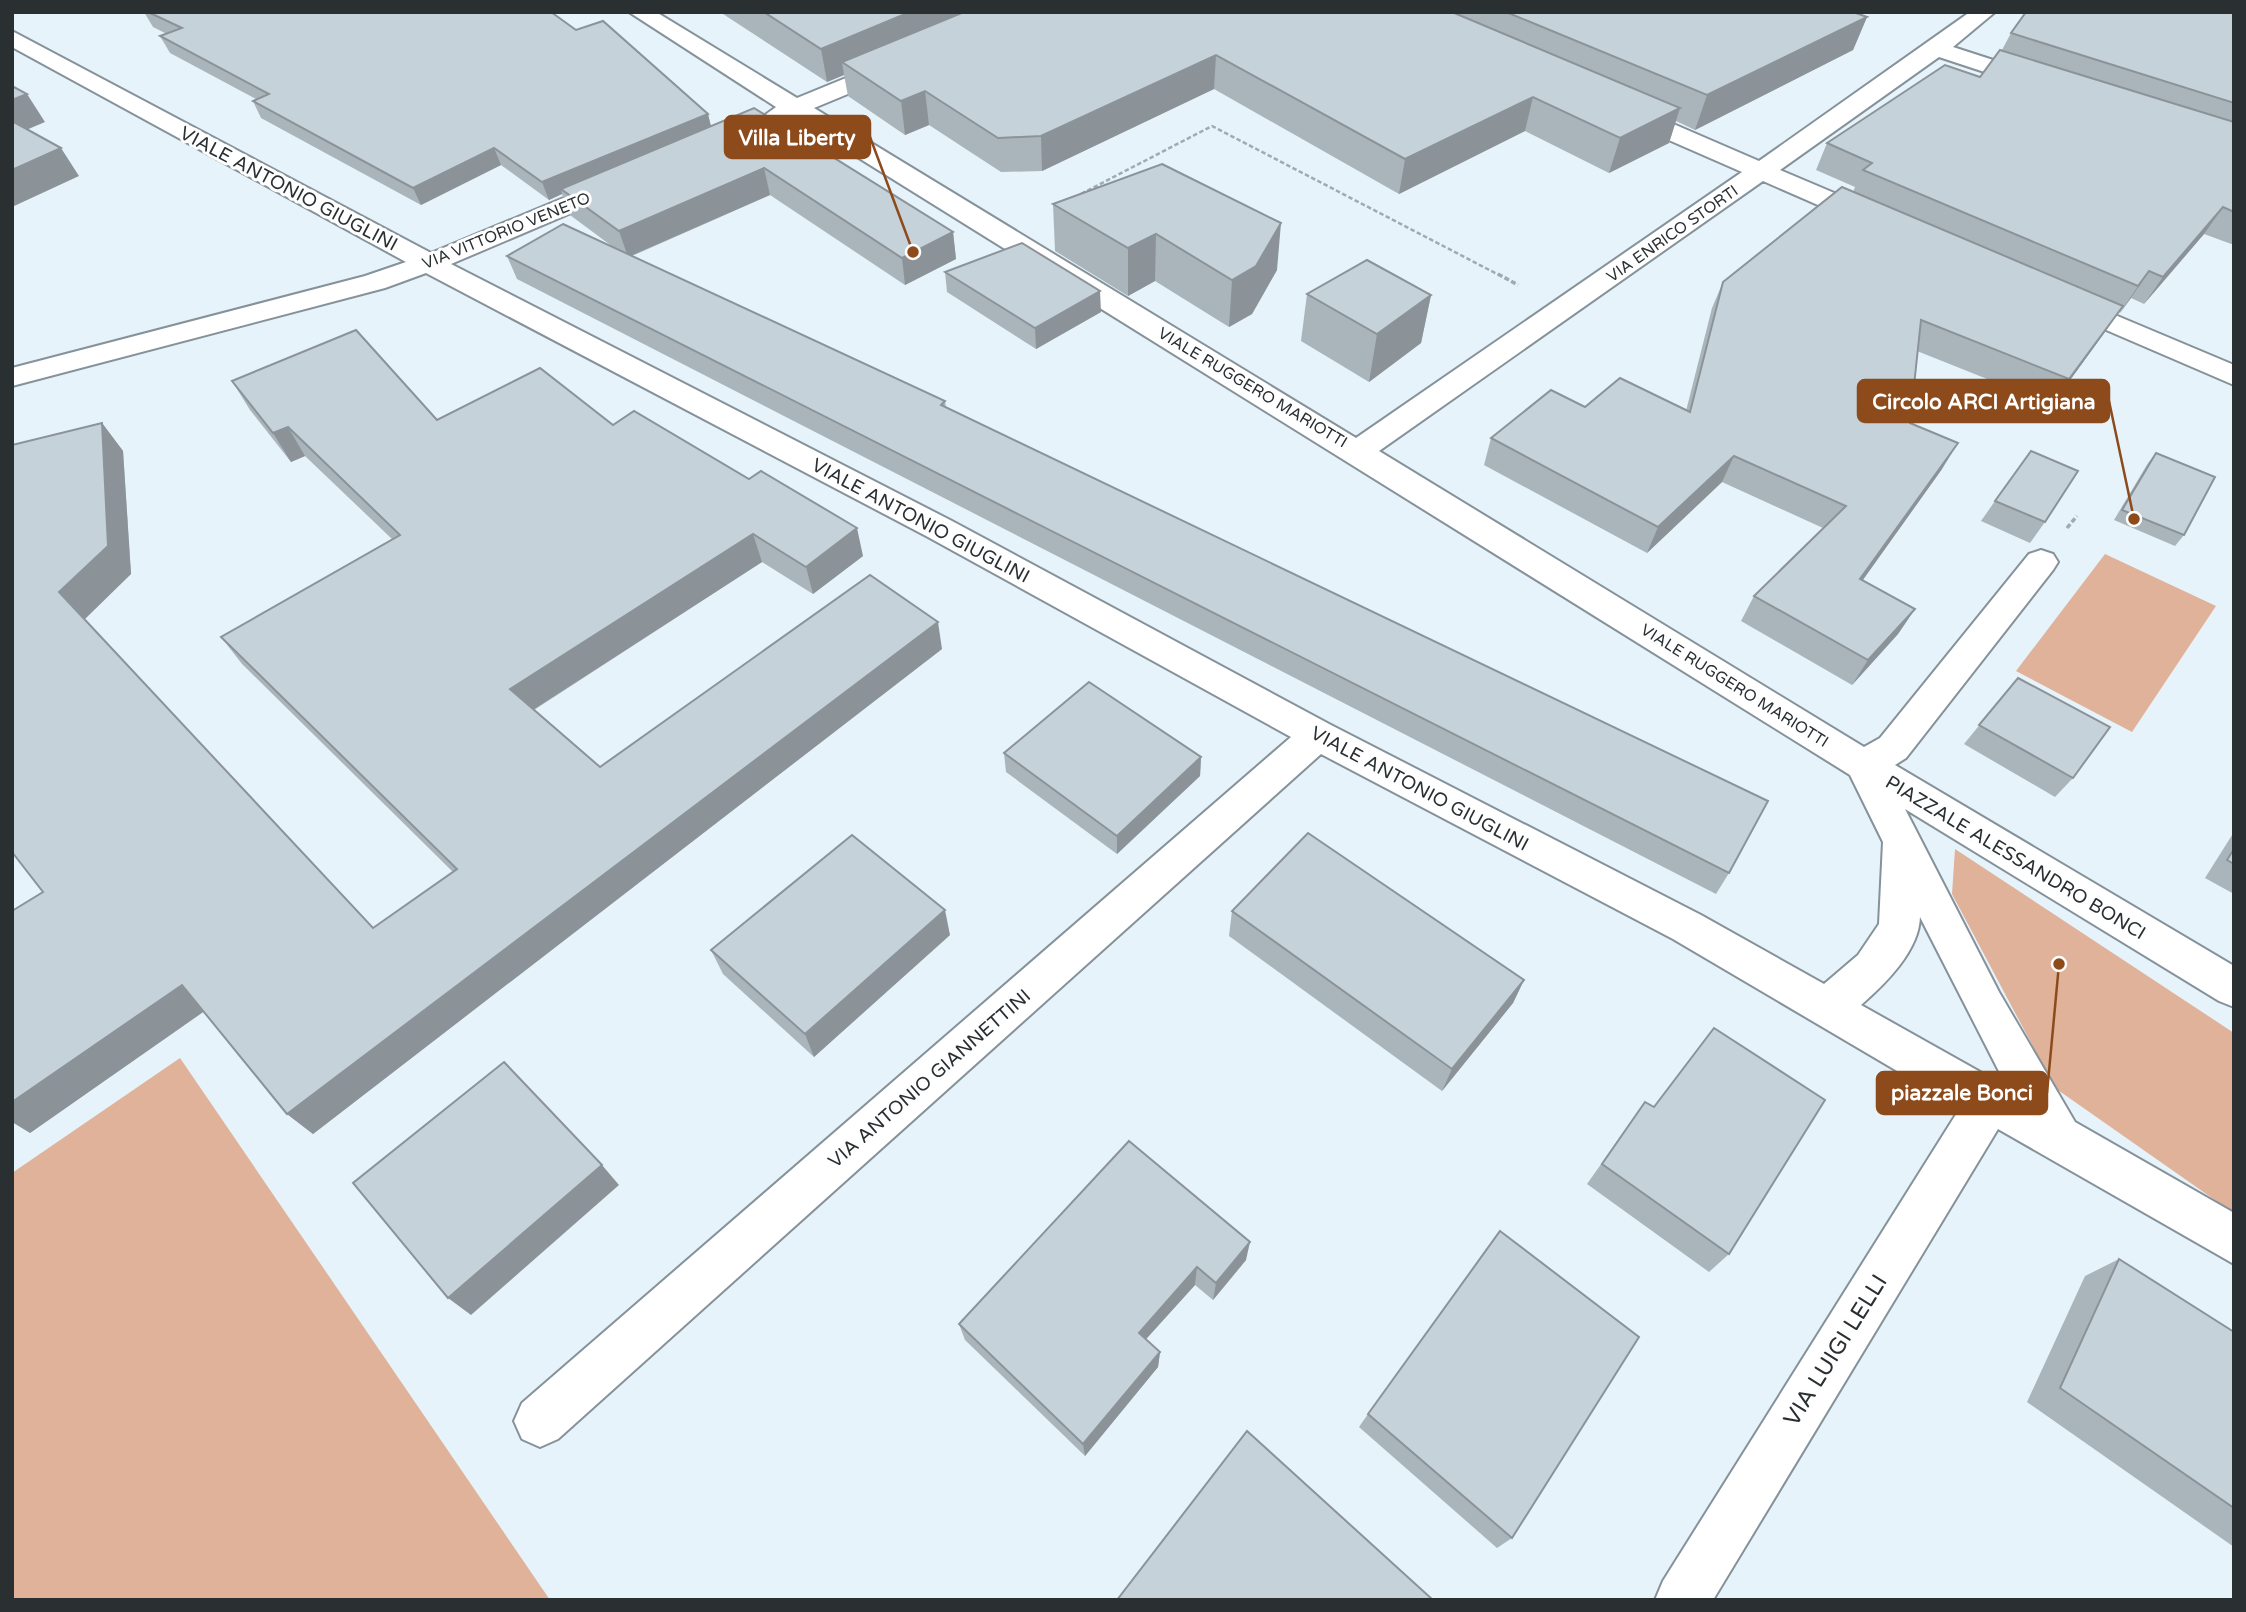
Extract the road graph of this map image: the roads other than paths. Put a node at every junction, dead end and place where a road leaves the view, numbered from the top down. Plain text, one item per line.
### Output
1 (640, 12) edge
2 (1984, 12) edge
3 (12, 38) edge
4 (1936, 49) junction
5 (910, 59) edge
6 (2065, 91) edge
7 (1608, 105) edge
8 (796, 107) junction
9 (756, 124) edge
10 (1761, 171) junction
11 (643, 173) edge
12 (1902, 232) edge
13 (428, 263) junction
14 (2043, 293) edge
15 (2234, 376) edge
16 (12, 377) edge
17 (1358, 451) junction
18 (2041, 562) dead end
19 (1318, 735) junction
20 (1864, 765) junction
21 (1900, 833) junction
22 (2234, 988) edge
23 (1827, 1007) junction
24 (1991, 1102) junction
25 (2059, 1136) junction
26 (2234, 1240) edge
27 (540, 1421) dead end
28 (1682, 1600) edge

1 - 8 street, VIALE RUGGERO MARIOTTI
2 - 4 street, VIA ENRICO STORTI
3 - 13 street, VIALE ANTONIO GIUGLINI
4 - 6 street
4 - 10 street, VIA ENRICO STORTI
5 - 8 street
7 - 10 street
8 - 9 street
8 - 17 street, VIALE RUGGERO MARIOTTI
10 - 12 street
10 - 17 street, VIA ENRICO STORTI
11 - 13 street, VIA VITTORIO VENETO
13 - 16 street, VIA VITTORIO VENETO
13 - 19 street, VIALE ANTONIO GIUGLINI
14 - 15 street
17 - 20 street, VIALE RUGGERO MARIOTTI
18 - 20 street
19 - 23 street, VIALE ANTONIO GIUGLINI
19 - 27 street, VIA ANTONIO GIANNETTINI
20 - 21 street, PIAZZALE ALESSANDRO BONCI
20 - 22 street, PIAZZALE ALESSANDRO BONCI
21 - 23 street, PIAZZALE ALESSANDRO BONCI
21 - 25 street, PIAZZALE ALESSANDRO BONCI
23 - 24 street, PIAZZALE ALESSANDRO BONCI
24 - 25 street, PIAZZALE ALESSANDRO BONCI
24 - 28 street, VIA LUIGI LELLI
25 - 26 street, PIAZZALE ALESSANDRO BONCI

